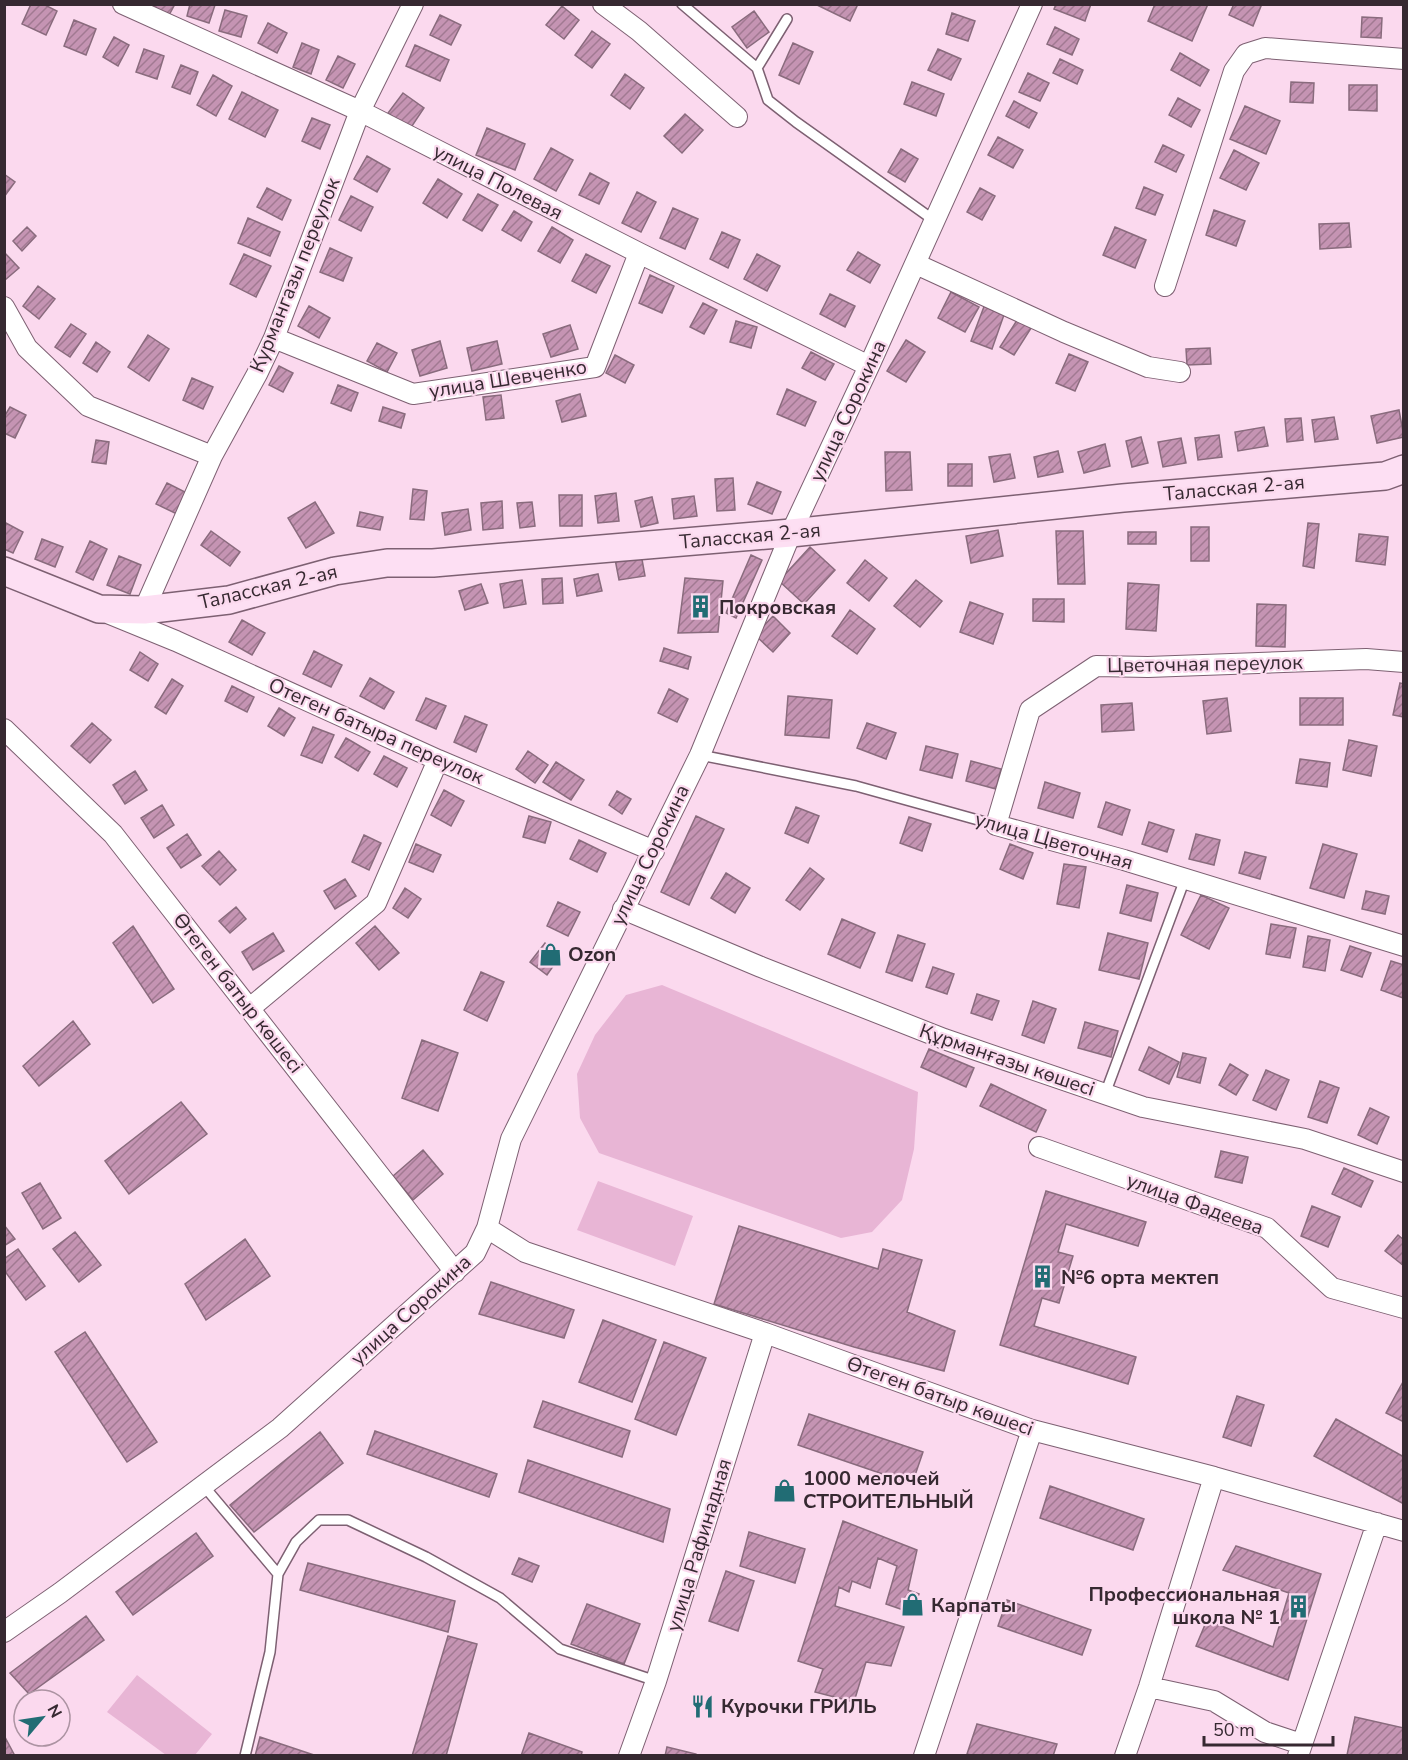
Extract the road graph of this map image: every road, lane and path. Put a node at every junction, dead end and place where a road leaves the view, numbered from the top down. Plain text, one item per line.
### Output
1 (123, 4) edge
2 (412, 4) edge
3 (603, 4) edge
4 (682, 4) edge
5 (1032, 4) edge
6 (787, 19) dead end
7 (1404, 59) edge
8 (757, 68) junction
9 (360, 111) junction
10 (737, 117) dead end
11 (935, 221) junction
12 (639, 254) junction
13 (915, 264) junction
14 (1165, 286) dead end
15 (4, 307) edge
16 (274, 338) junction
17 (869, 366) junction
18 (1180, 372) dead end
19 (212, 456) junction
20 (1398, 477) edge
21 (791, 533) junction
22 (4, 571) edge
23 (99, 609) junction
24 (144, 610) junction
25 (1404, 662) edge
26 (4, 729) edge
27 (700, 755) junction
28 (438, 760) junction
29 (996, 825) junction
30 (654, 851) junction
31 (1185, 879) junction
32 (623, 909) junction
33 (1404, 946) edge
34 (250, 1008) junction
35 (1106, 1094) junction
36 (1039, 1147) dead end
37 (1404, 1172) edge
38 (487, 1228) junction
39 (455, 1272) junction
40 (1404, 1308) edge
41 (765, 1333) junction
42 (1032, 1430) junction
43 (1214, 1477) junction
44 (203, 1484) junction
45 (1377, 1523) junction
46 (1404, 1531) edge
47 (278, 1574) junction
48 (4, 1632) edge
49 (656, 1681) junction
50 (1149, 1687) junction
51 (1300, 1750) edge
52 (245, 1755) edge
53 (629, 1755) edge
54 (924, 1755) edge
55 (1125, 1755) edge

1 - 9 street, улица Полевая
2 - 9 street, Курмангазы переулок
3 - 10 street
4 - 8 lane
5 - 11 street, улица Сорокина
6 - 8 lane
7 - 14 street
8 - 11 lane
9 - 12 street, улица Полевая
9 - 16 street, Курмангазы переулок
11 - 13 street, улица Сорокина
12 - 16 street, улица Шевченко
12 - 17 street, улица Полевая
13 - 17 street, улица Сорокина
13 - 18 street
15 - 19 street
16 - 19 street, Курмангазы переулок
17 - 21 street, улица Сорокина
19 - 24 street, Курмангазы переулок
20 - 21 street, Таласская 2-ая
21 - 24 street, Таласская 2-ая
21 - 27 street, улица Сорокина
22 - 23 street
23 - 24 street, Таласская 2-ая
23 - 28 street, Отеген батыра переулок
25 - 29 street, Цветочная переулок
26 - 34 street, Өтеген батыр көшесі
27 - 29 lane, улица Цветочная
27 - 30 street, улица Сорокина
28 - 30 street, Отеген батыра переулок
28 - 34 street
29 - 31 street, улица Цветочная
30 - 32 street, улица Сорокина
31 - 33 street, улица Цветочная
31 - 35 lane
32 - 35 street, Құрманғазы көшесі
32 - 38 street, улица Сорокина
34 - 39 street, Өтеген батыр көшесі
35 - 37 street, Құрманғазы көшесі
36 - 40 street, улица Фадеева
38 - 39 street, улица Сорокина
38 - 41 street, Өтеген батыр көшесі
39 - 44 street, улица Сорокина
41 - 42 street, Өтеген батыр көшесі
41 - 49 street, улица Рафинадная
42 - 43 street, Өтеген батыр көшесі
42 - 54 street
43 - 45 street, Өтеген батыр көшесі
43 - 50 street
44 - 47 lane
44 - 48 street, улица Сорокина
45 - 46 street, Өтеген батыр көшесі
45 - 51 street
47 - 49 lane
47 - 52 lane
49 - 53 street, улица Рафинадная
50 - 51 street
50 - 55 street

